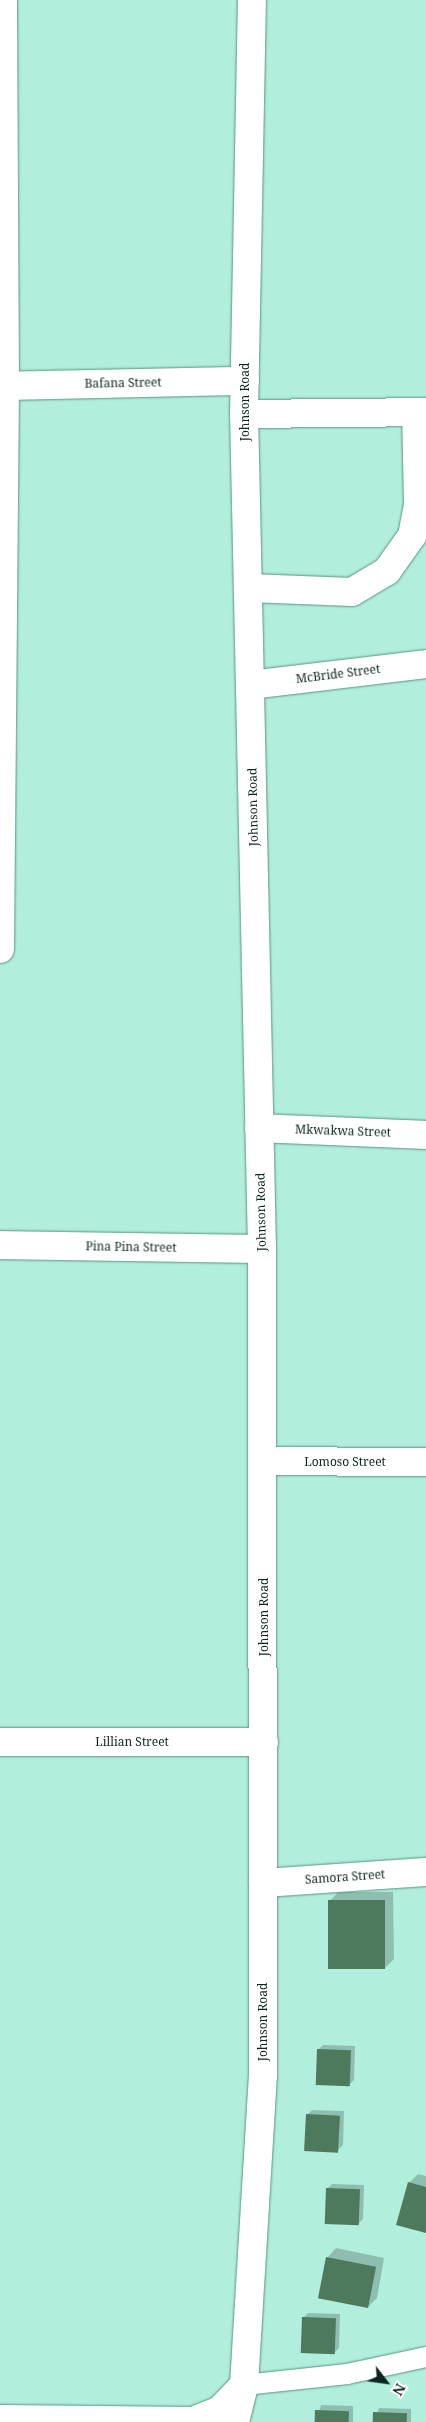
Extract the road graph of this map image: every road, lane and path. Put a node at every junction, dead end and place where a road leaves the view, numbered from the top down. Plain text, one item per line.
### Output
1 (3, 0) edge
2 (252, 0) edge
3 (245, 381) junction
4 (3, 386) edge
5 (421, 412) edge
6 (244, 414) junction
7 (249, 588) junction
8 (426, 664) edge
9 (250, 685) junction
10 (0, 948) edge
11 (260, 1128) junction
12 (426, 1134) edge
13 (0, 1245) edge
14 (262, 1249) junction
15 (264, 1461) junction
16 (426, 1462) edge
17 (0, 1742) edge
18 (264, 1742) junction
19 (426, 1872) edge
20 (263, 1883) junction
21 (426, 2358) edge
22 (244, 2385) junction
23 (0, 2420) edge
24 (29, 2420) edge
25 (235, 2422) edge

1 - 4 street
2 - 3 street, Johnson Road
3 - 4 street, Bafana Street
3 - 6 street, Johnson Road
4 - 10 street
5 - 6 street
5 - 7 street
6 - 7 street, Johnson Road
7 - 9 street, Johnson Road
8 - 9 street, McBride Street
9 - 11 street, Johnson Road
11 - 12 street, Mkwakwa Street
11 - 14 street, Johnson Road
13 - 14 street, Pina Pina Street
14 - 15 street, Johnson Road
15 - 16 street, Lomoso Street
15 - 18 street, Johnson Road
17 - 18 street, Lillian Street
18 - 20 street, Johnson Road
19 - 20 street, Samora Street
20 - 22 street, Johnson Road
21 - 22 lane
22 - 24 street
22 - 25 street, Johnson Road
23 - 24 street

